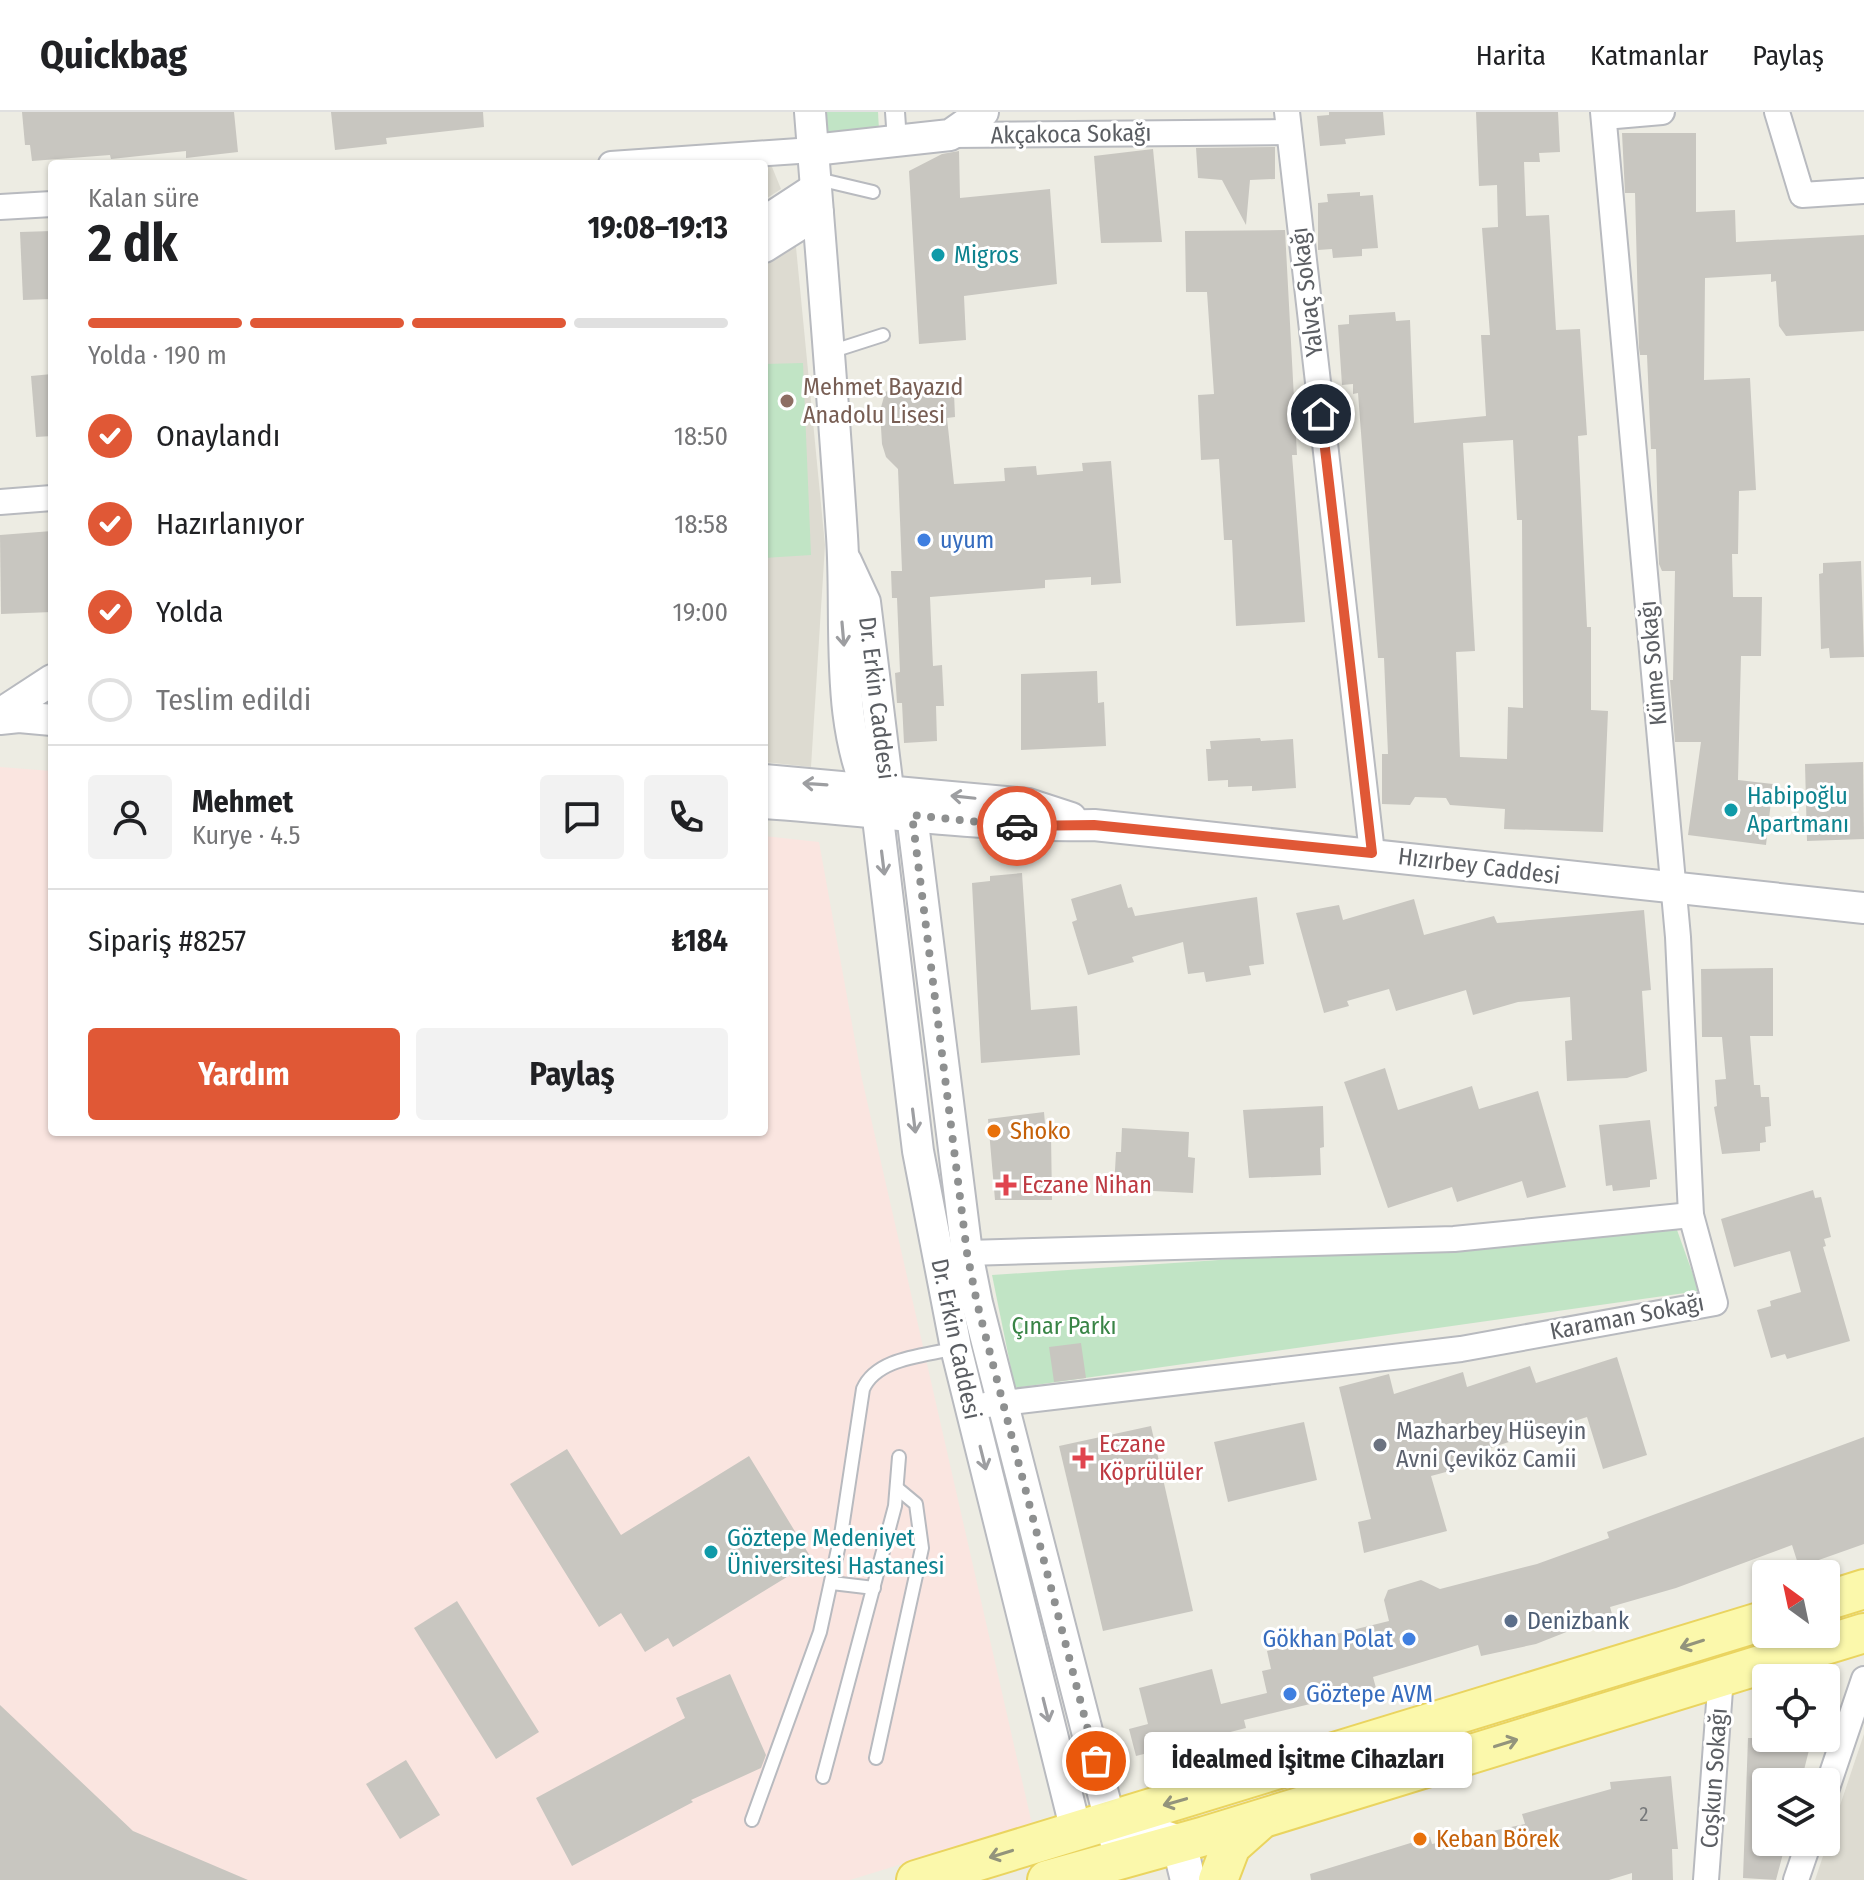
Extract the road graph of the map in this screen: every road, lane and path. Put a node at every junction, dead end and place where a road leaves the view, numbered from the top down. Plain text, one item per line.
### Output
1 (810, 112) edge
2 (983, 112) edge
3 (1662, 112) edge
4 (1777, 112) edge
5 (1604, 115) edge
6 (1288, 122) edge
7 (896, 127) edge
8 (950, 135) junction
9 (768, 178) edge
10 (816, 182) junction
11 (1864, 191) edge
12 (873, 192) dead end
13 (48, 204) edge
14 (0, 207) edge
15 (768, 219) edge
16 (768, 242) edge
17 (883, 335) dead end
18 (830, 352) junction
19 (48, 498) edge
20 (0, 502) edge
21 (48, 683) edge
22 (48, 697) edge
23 (6, 717) edge
24 (48, 720) edge
25 (768, 781) edge
26 (877, 796) junction
27 (768, 803) edge
28 (912, 815) junction
29 (1094, 825) junction
30 (1372, 853) junction
31 (1673, 890) junction
32 (1864, 908) edge
33 (1691, 1215) junction
34 (967, 1253) junction
35 (986, 1341) junction
36 (956, 1348) junction
37 (1003, 1402) junction
38 (971, 1408) junction
39 (899, 1457) dead end
40 (898, 1489) junction
41 (832, 1583) junction
42 (874, 1588) junction
43 (1864, 1589) edge
44 (1840, 1597) edge
45 (1752, 1624) edge
46 (1864, 1633) edge
47 (1721, 1676) junction
48 (1864, 1679) edge
49 (876, 1758) dead end
50 (1834, 1768) edge
51 (823, 1777) dead end
52 (1267, 1817) junction
53 (752, 1820) dead end
54 (1112, 1821) junction
55 (1076, 1831) junction
56 (1179, 1843) junction
57 (1804, 1856) edge
58 (1083, 1874) edge
59 (916, 1880) edge
60 (1160, 1880) edge
61 (1188, 1880) edge
62 (1218, 1880) edge
63 (1706, 1880) edge
64 (1796, 1880) edge

1 - 10 street, Dr. Erkin Caddesi
2 - 8 street
3 - 5 street
4 - 11 street
5 - 31 street, Küme Sokağı
6 - 8 street, Akçakoca Sokağı
6 - 30 street, Yalvaç Sokağı
7 - 8 street
7 - 10 street
9 - 10 street
10 - 12 lane
10 - 15 street
10 - 16 street
10 - 18 street, Dr. Erkin Caddesi
13 - 14 street
17 - 18 lane
18 - 26 street, Dr. Erkin Caddesi
19 - 20 street
21 - 23 street
22 - 23 street
23 - 24 street
26 -> 25 street, Hızırbey Caddesi
26 - 27 street
26 - 28 street, Hızırbey Caddesi
29 -> 26 street, Hızırbey Caddesi
26 -> 36 street, Dr. Erkin Caddesi
28 - 29 street, Hızırbey Caddesi
28 - 34 street, Dr. Erkin Caddesi
29 - 30 street, Hızırbey Caddesi
30 - 31 street, Hızırbey Caddesi
31 - 32 street, Hızırbey Caddesi
31 - 33 street, Küme Sokağı
33 - 34 street
33 - 37 street, Karaman Sokağı
34 - 35 street, Dr. Erkin Caddesi
35 - 36 lane
35 - 37 street, Dr. Erkin Caddesi
36 - 38 street, Dr. Erkin Caddesi
36 - 41 lane
37 - 38 street, Karaman Sokağı
37 - 54 street, Dr. Erkin Caddesi
38 -> 55 street, Dr. Erkin Caddesi
39 - 40 lane
40 - 42 lane
40 - 49 lane
41 - 42 lane
41 - 53 lane
42 - 51 lane
43 - 44 main road
45 -> 54 main road
46 - 47 main road
52 -> 47 main road
47 - 63 street, Coşkun Sokağı
48 - 50 street
52 - 56 main road
52 - 62 main road
54 - 55 main road
54 - 56 main road
54 - 58 street
55 -> 59 main road
56 - 58 main road
56 - 61 main road
57 - 64 street
58 - 60 main road

